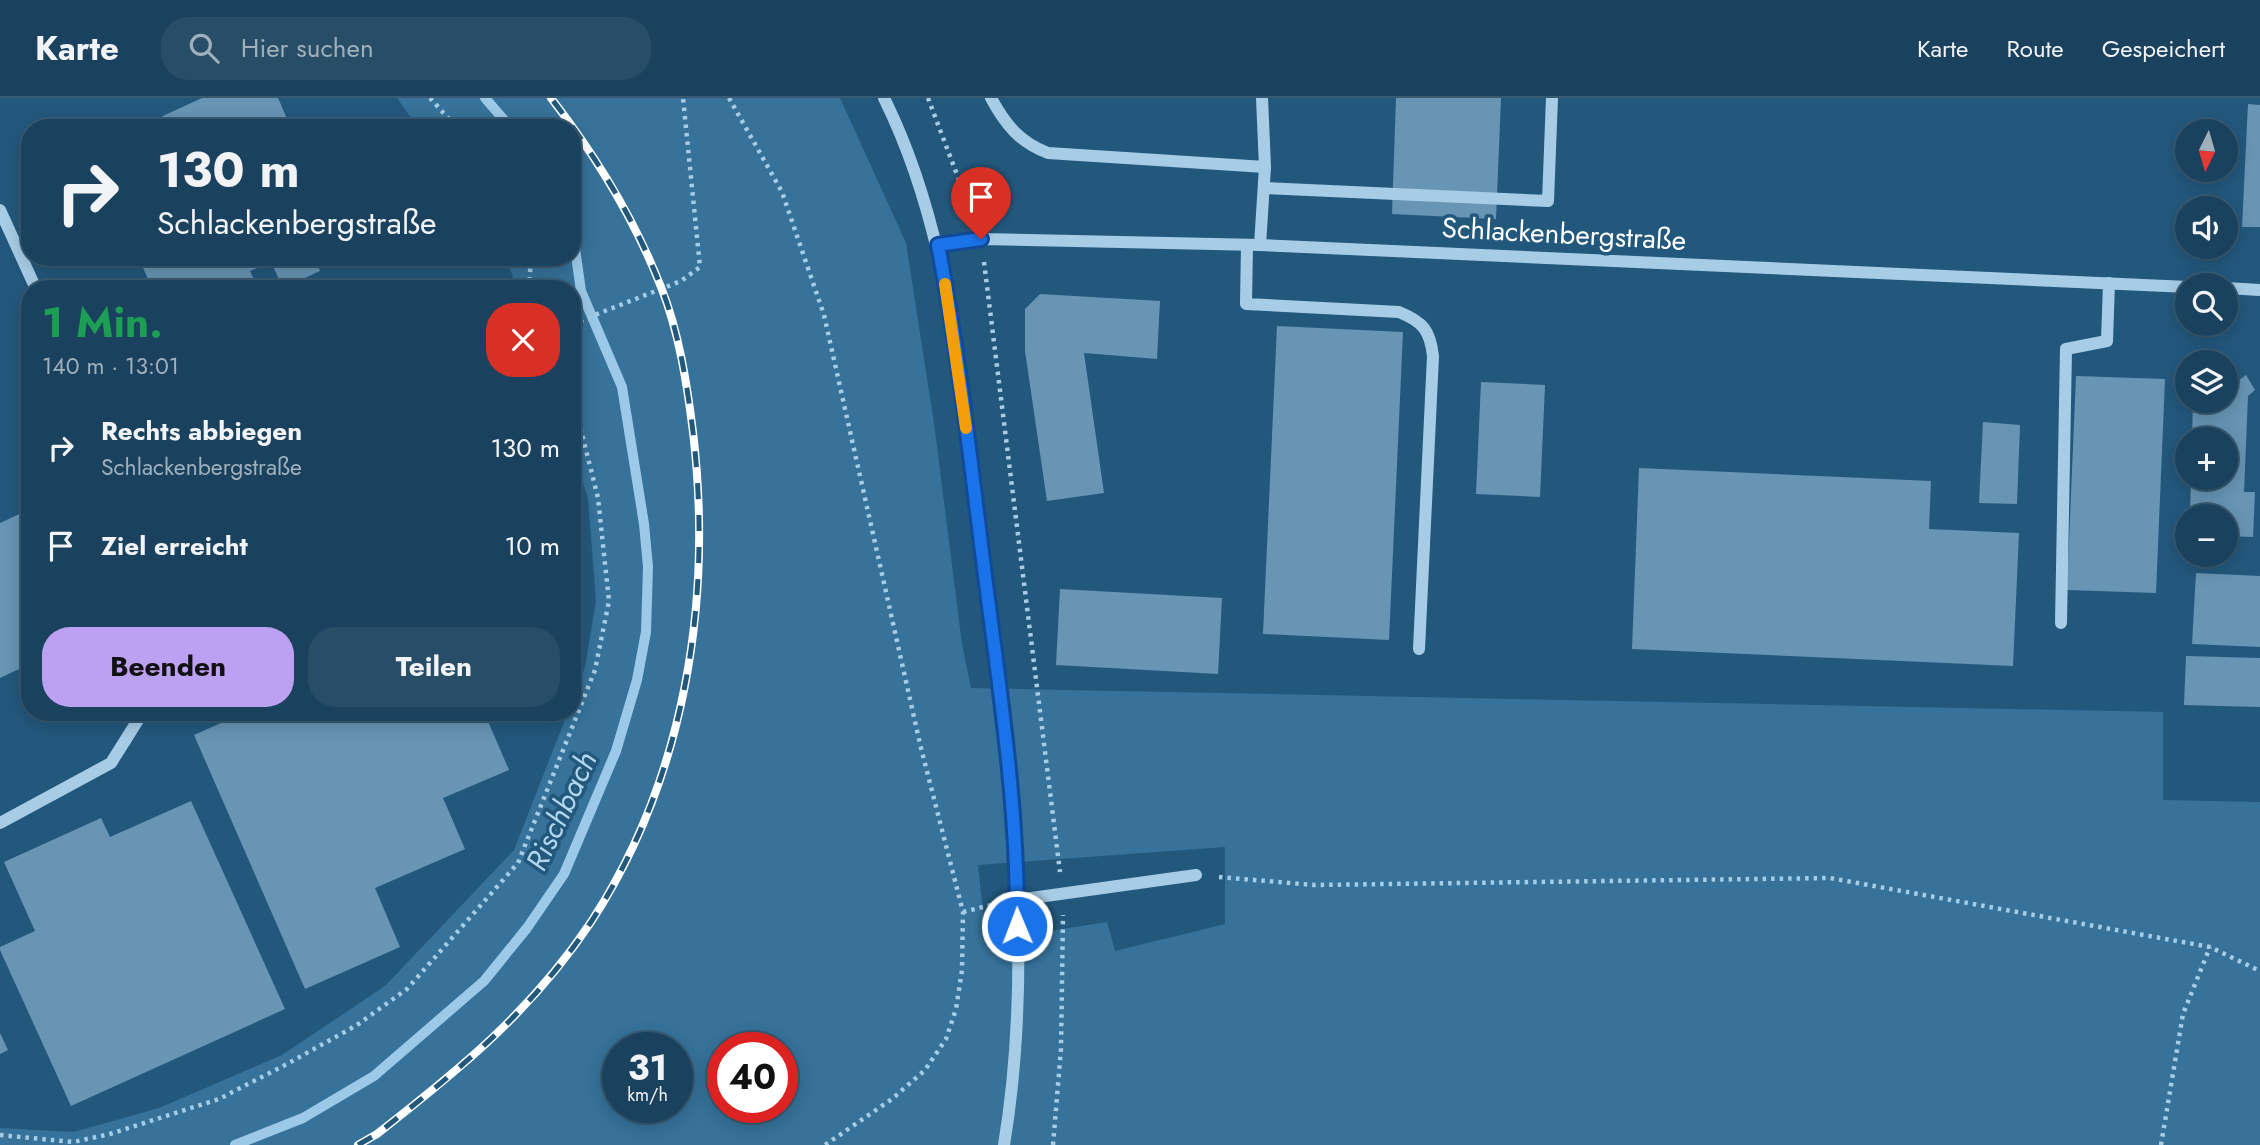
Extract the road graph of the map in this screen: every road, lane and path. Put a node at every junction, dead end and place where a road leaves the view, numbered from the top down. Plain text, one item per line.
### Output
1 (430, 98) edge
2 (683, 98) edge
3 (729, 98) edge
4 (884, 98) edge
5 (928, 98) edge
6 (991, 98) edge
7 (1262, 98) edge
8 (1552, 98) edge
9 (449, 119) edge
10 (1265, 167) junction
11 (1264, 188) junction
12 (0, 210) edge
13 (981, 239) junction
14 (938, 245) junction
15 (1254, 245) junction
16 (21, 256) edge
17 (2109, 283) junction
18 (2175, 286) edge
19 (2238, 289) edge
20 (2260, 290) edge
21 (581, 320) edge
22 (581, 430) edge
23 (2061, 623) dead end
24 (1419, 649) dead end
25 (581, 705) edge
26 (137, 721) edge
27 (575, 721) edge
28 (0, 824) edge
29 (1196, 875) joint
30 (1063, 893) junction
31 (1017, 900) junction
32 (964, 912) junction
33 (2210, 947) junction
34 (2260, 971) edge
35 (0, 1135) edge
36 (825, 1145) edge
37 (1004, 1145) edge
38 (1053, 1145) edge
39 (2161, 1145) edge

1 - 9 path
2 - 21 path
3 - 32 path
4 - 14 street
5 - 13 path
6 - 10 street
7 - 10 street
8 - 11 street
10 - 11 street
11 - 15 street
12 - 16 street
13 - 14 street, Schlackenbergstraße
13 - 15 street, Schlackenbergstraße
13 - 30 path
14 - 31 street
15 - 17 street, Schlackenbergstraße
15 - 24 street
17 - 18 street, Schlackenbergstraße
17 - 23 street
19 - 20 street
22 - 25 path
26 - 28 street
27 - 35 path
29 - 30 street
29 - 33 path
30 - 31 street
30 - 38 path
31 - 32 path
31 - 37 street
32 - 36 path
33 - 34 path
33 - 39 path

